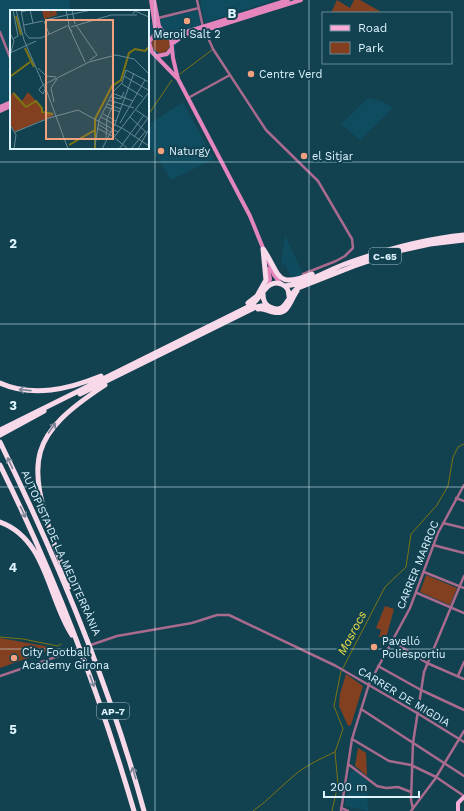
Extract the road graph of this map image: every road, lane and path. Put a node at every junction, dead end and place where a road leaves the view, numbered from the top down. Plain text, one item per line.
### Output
1 (150, 0) edge
2 (154, 0) edge
3 (197, 0) edge
4 (288, 0) edge
5 (301, 0) edge
6 (199, 8) junction
7 (157, 18) junction
8 (204, 29) junction
9 (0, 32) edge
10 (163, 32) junction
11 (155, 34) junction
12 (170, 37) junction
13 (149, 41) edge
14 (173, 45) junction
15 (149, 50) edge
16 (155, 55) junction
17 (10, 57) edge
18 (230, 75) junction
19 (178, 79) junction
20 (188, 98) junction
21 (10, 102) edge
22 (10, 106) edge
23 (0, 107) edge
24 (0, 111) edge
25 (464, 236) edge
26 (464, 240) edge
27 (263, 249) junction
28 (334, 268) junction
29 (303, 274) dead end
30 (309, 284) junction
31 (283, 285) junction
32 (268, 286) junction
33 (263, 294) junction
34 (290, 296) junction
35 (267, 305) junction
36 (240, 315) junction
37 (218, 321) junction
38 (131, 367) junction
39 (0, 383) edge
40 (3, 430) edge
41 (0, 435) edge
42 (0, 442) edge
43 (0, 464) edge
44 (464, 485) edge
45 (456, 498) junction
46 (464, 501) edge
47 (0, 522) edge
48 (443, 523) junction
49 (464, 528) edge
50 (433, 545) junction
51 (464, 553) edge
52 (424, 572) junction
53 (464, 576) edge
54 (459, 586) junction
55 (464, 588) edge
56 (417, 593) junction
57 (72, 600) junction
58 (451, 607) junction
59 (464, 613) edge
60 (392, 641) junction
61 (78, 644) junction
62 (464, 662) edge
63 (427, 663) junction
64 (378, 666) junction
65 (0, 676) edge
66 (458, 676) junction
67 (464, 679) edge
68 (369, 684) junction
69 (421, 690) junction
70 (360, 709) junction
71 (464, 710) edge
72 (417, 712) junction
73 (464, 731) edge
74 (459, 739) junction
75 (352, 740) junction
76 (464, 742) edge
77 (413, 743) junction
78 (445, 763) junction
79 (348, 764) junction
80 (412, 765) junction
81 (464, 776) edge
82 (435, 778) junction
83 (411, 792) junction
84 (458, 792) junction
85 (464, 796) edge
86 (459, 800) junction
87 (341, 809) edge
88 (412, 810) edge
89 (134, 811) edge
90 (144, 811) edge
91 (348, 811) edge
92 (458, 811) edge

1 - 11 main road
2 - 7 main road
3 - 6 street
4 - 8 main road
5 - 8 main road
6 - 7 street
6 - 8 street
7 - 10 main road
8 - 12 main road
8 - 14 main road
8 - 18 street
9 - 17 street
10 - 11 main road
10 - 12 main road
11 - 13 main road
12 - 14 main road
13 - 15 main road
14 - 16 main road
14 - 19 main road
15 - 16 main road
16 - 19 main road
18 - 20 street
18 - 29 street
19 - 20 main road
20 - 27 main road
21 - 23 main road
22 - 24 main road
25 - 28 highway, C-65
26 - 30 highway, C-65
27 - 28 highway, C-65
27 - 31 main road
27 - 32 main road
27 - 37 highway
28 - 31 highway, C-65
30 - 34 highway, C-65
30 - 36 highway, C-65
31 - 32 highway, C-65
31 - 34 highway
32 - 33 highway
33 - 35 highway
33 - 37 highway
34 - 35 highway, C-65
35 - 36 highway
36 - 38 highway
37 - 38 highway
38 -> 39 highway
38 - 40 highway
57 -> 38 highway
40 - 41 highway
57 -> 42 highway, AUTOPISTA DE LA MEDITERRÀNIA / AP-7
43 -> 61 highway, AUTOPISTA DE LA MEDITERRÀNIA / AP-7
44 - 45 street, CARRER MARROC
45 - 46 street
45 - 48 street, CARRER MARROC
47 - 61 highway
48 - 49 street
48 - 50 street, CARRER MARROC
50 - 51 street
50 - 52 street, CARRER MARROC
52 - 54 street
52 - 56 street, CARRER MARROC
53 - 54 street
54 - 55 street
54 - 58 street
56 - 58 street
56 - 60 street, CARRER MARROC
90 -> 57 highway, AUTOPISTA DE LA MEDITERRÀNIA / AP-7
58 - 59 street
58 - 63 street
60 - 63 street
60 - 64 street, CARRER MARROC
61 -> 89 highway, AUTOPISTA DE LA MEDITERRÀNIA / AP-7
62 - 66 street
63 - 66 street
63 - 69 street
64 - 68 street, CARRER MARROC
64 - 69 street
65 - 68 street, CARRER DE MIGDIA
66 - 67 street
68 - 70 street, CARRER MARROC
68 - 72 street, CARRER DE MIGDIA
69 - 71 street
69 - 72 street
70 - 75 street, CARRER MARROC
70 - 77 street
72 - 74 street, CARRER DE MIGDIA
72 - 77 street
73 - 74 street
74 - 76 street, CARRER DE MIGDIA
74 - 78 street
75 - 79 street, CARRER MARROC
75 - 80 street
77 - 78 street
77 - 80 street
78 - 81 street
78 - 82 street
79 - 83 street
79 - 87 street, CARRER MARROC
80 - 82 street
80 - 83 street
82 - 84 street
82 - 88 street
83 - 88 street
84 - 85 street
84 - 86 street
85 - 86 main road
86 - 92 main road
87 - 91 street

